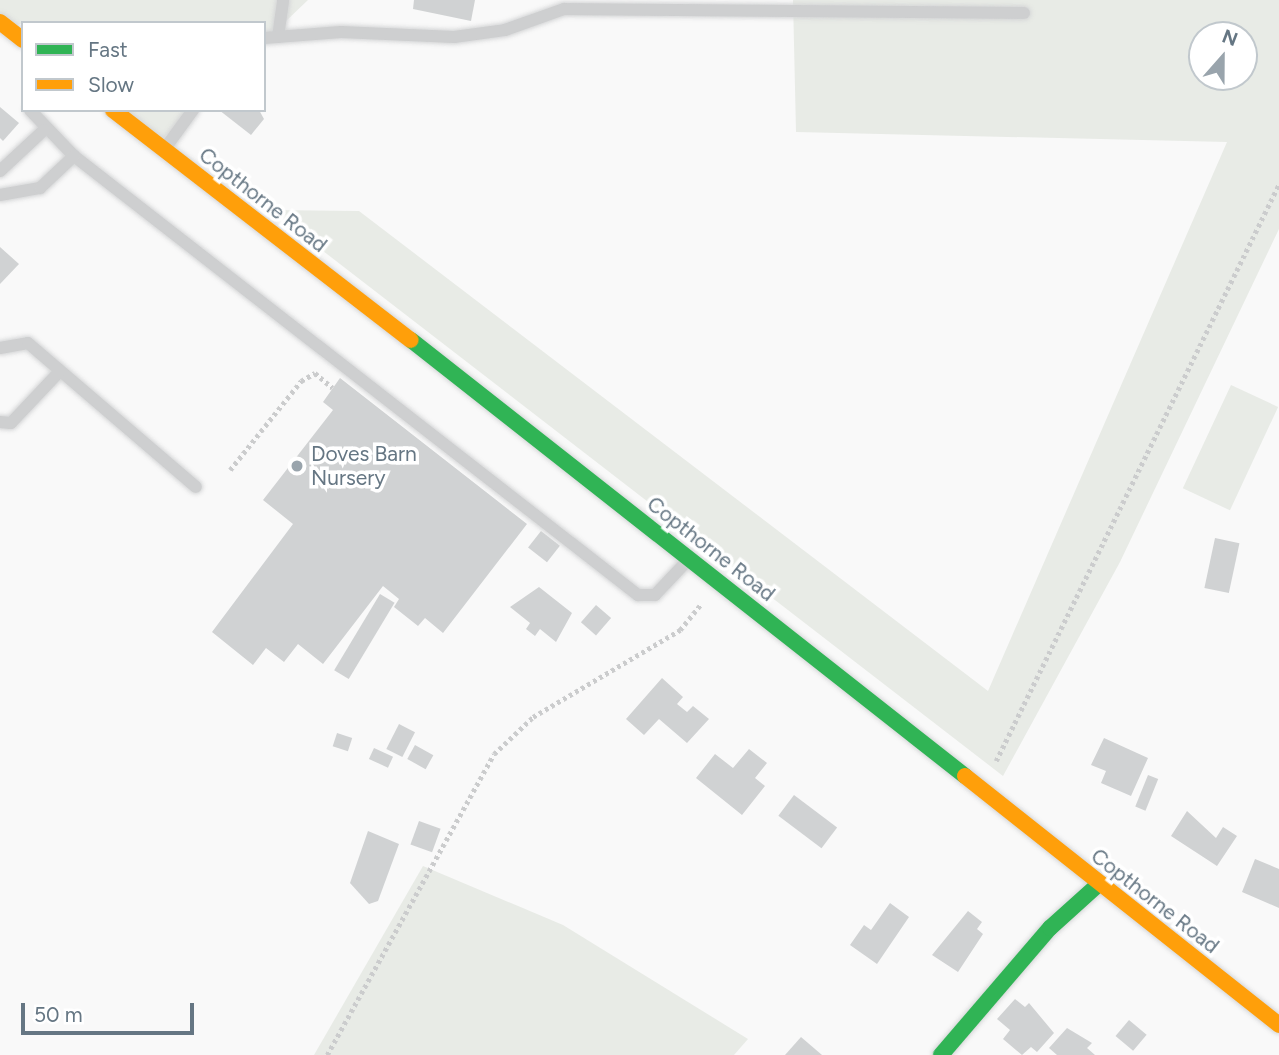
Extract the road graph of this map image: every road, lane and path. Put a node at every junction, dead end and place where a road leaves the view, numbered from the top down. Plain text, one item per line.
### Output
1 (283, 0) edge
2 (1024, 13) dead end
3 (0, 22) edge
4 (278, 37) junction
5 (21, 38) edge
6 (266, 38) edge
7 (31, 112) edge
8 (116, 112) edge
9 (192, 112) edge
10 (44, 130) junction
11 (164, 150) junction
12 (74, 156) junction
13 (0, 172) edge
14 (1279, 184) edge
15 (0, 195) edge
16 (0, 348) edge
17 (60, 371) junction
18 (333, 388) dead end
19 (0, 422) edge
20 (230, 470) dead end
21 (196, 487) dead end
22 (689, 559) junction
23 (720, 581) junction
24 (980, 792) junction
25 (1100, 883) junction
26 (1279, 1025) edge
27 (327, 1055) edge
28 (941, 1055) edge

1 - 4 lane
2 - 4 lane
3 - 5 main road
4 - 6 lane
7 - 10 lane
8 - 11 main road, Copthorne Road
9 - 11 lane
10 - 12 lane
10 - 13 lane
11 - 22 main road, Copthorne Road
12 - 15 lane
12 - 22 lane
14 - 24 path
16 - 17 lane
17 - 19 lane
17 - 21 lane
18 - 20 path
22 - 23 main road, Copthorne Road
23 - 24 main road, Copthorne Road
23 - 27 path
24 - 25 main road, Copthorne Road
25 - 26 main road, Copthorne Road
25 - 28 main road

